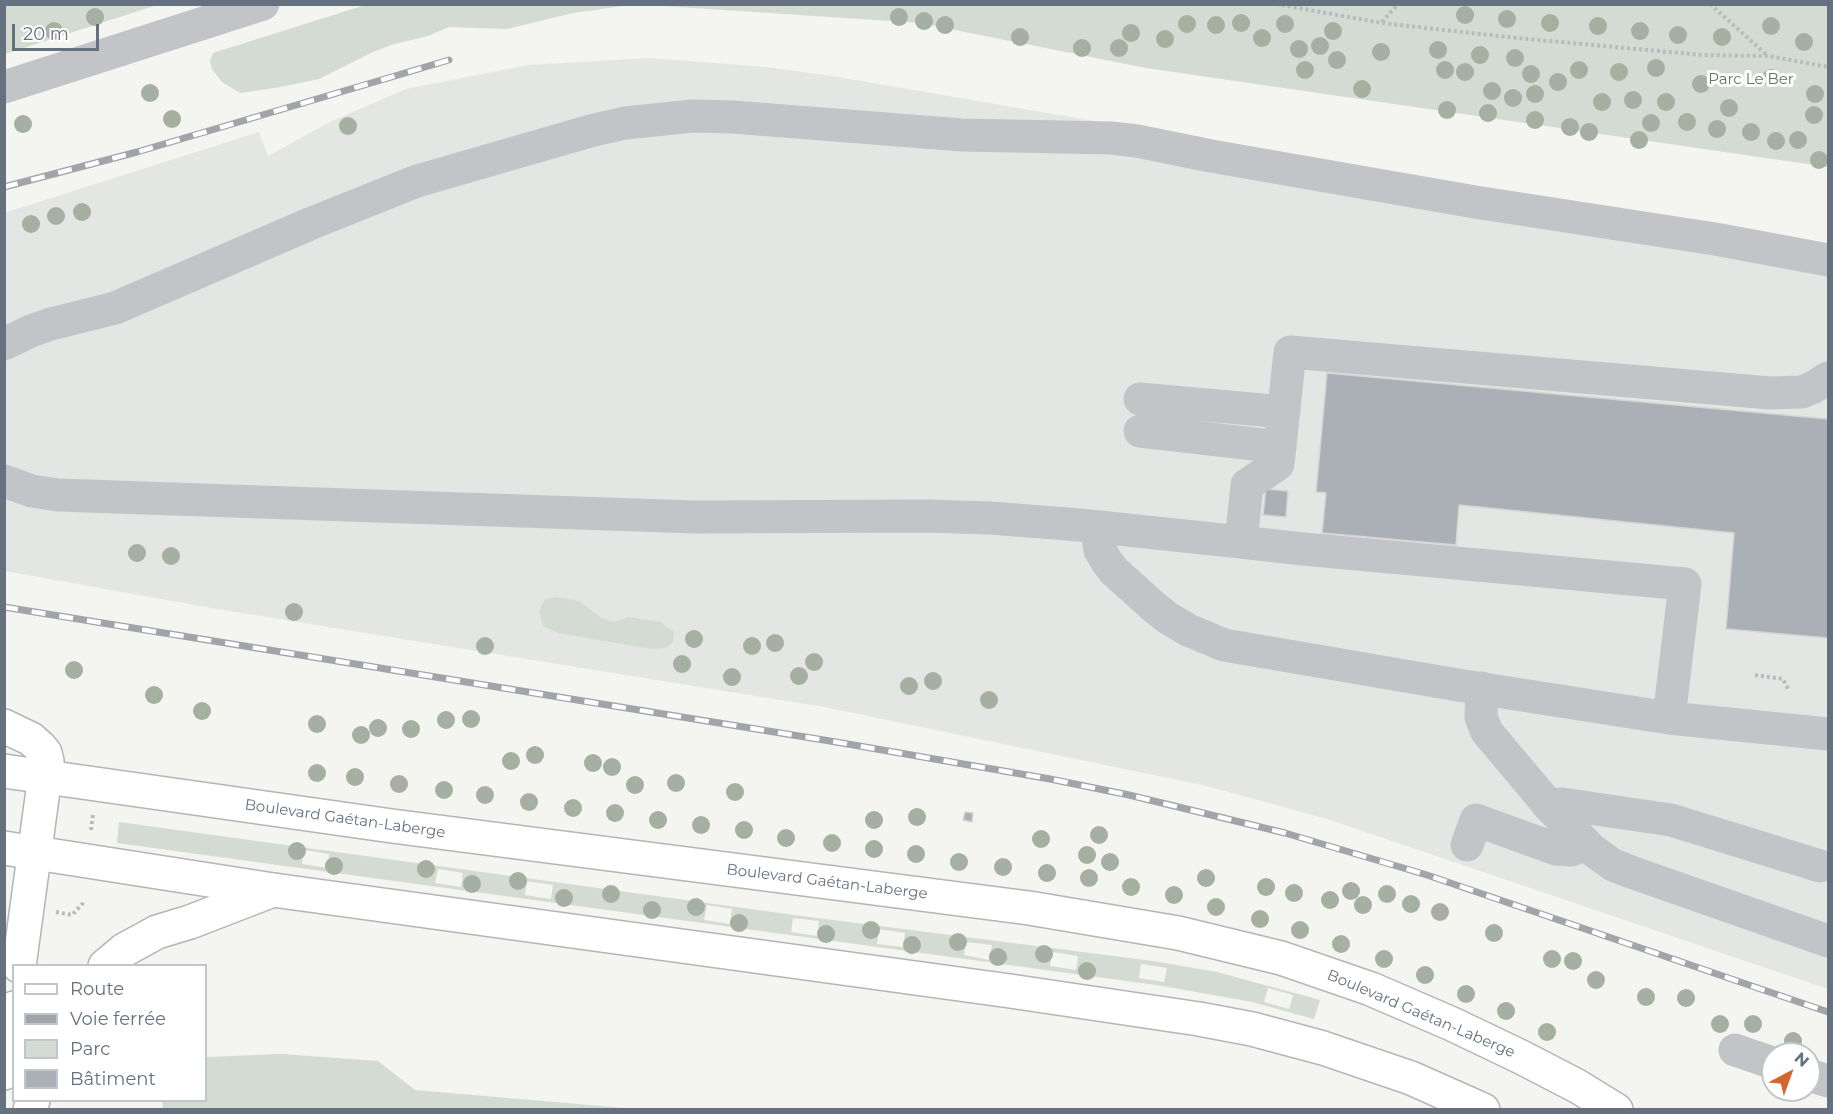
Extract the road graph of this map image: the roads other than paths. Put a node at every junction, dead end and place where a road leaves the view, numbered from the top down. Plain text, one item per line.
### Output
1 (262, 4) edge
2 (4, 87) edge
3 (1828, 260) edge
4 (4, 344) edge
5 (1828, 378) edge
6 (1140, 399) dead end
7 (1284, 412) junction
8 (1140, 431) dead end
9 (1280, 447) junction
10 (4, 481) edge
11 (1100, 527) junction
12 (1241, 542) junction
13 (1482, 688) junction
14 (1669, 718) junction
15 (4, 726) edge
16 (1828, 734) edge
17 (4, 771) edge
18 (46, 778) junction
19 (1548, 805) junction
20 (1583, 843) junction
21 (1467, 845) dead end
22 (20, 850) edge
23 (1820, 866) dead end
24 (273, 890) junction
25 (1828, 941) edge
26 (20, 964) edge
27 (107, 964) edge
28 (12, 1021) edge
29 (1735, 1050) dead end
30 (1761, 1059) edge
31 (4, 1073) edge
32 (1483, 1110) edge
33 (1616, 1110) edge

1 - 2 street
3 - 4 street
5 - 7 street
6 - 7 street
7 - 9 street
8 - 9 street
9 - 12 street
10 - 11 street
11 - 12 street
11 - 13 street
12 - 14 street
13 - 14 street
13 - 19 street
14 - 16 street
15 - 18 main road
17 - 18 main road, Boulevard Gaétan-Laberge
18 - 22 main road
18 - 33 main road, Boulevard Gaétan-Laberge
19 - 20 street
19 - 23 street
20 - 21 street
20 - 25 street
22 - 24 main road
22 - 26 main road
24 - 27 main road
24 - 32 main road
28 - 31 main road
29 - 30 street

